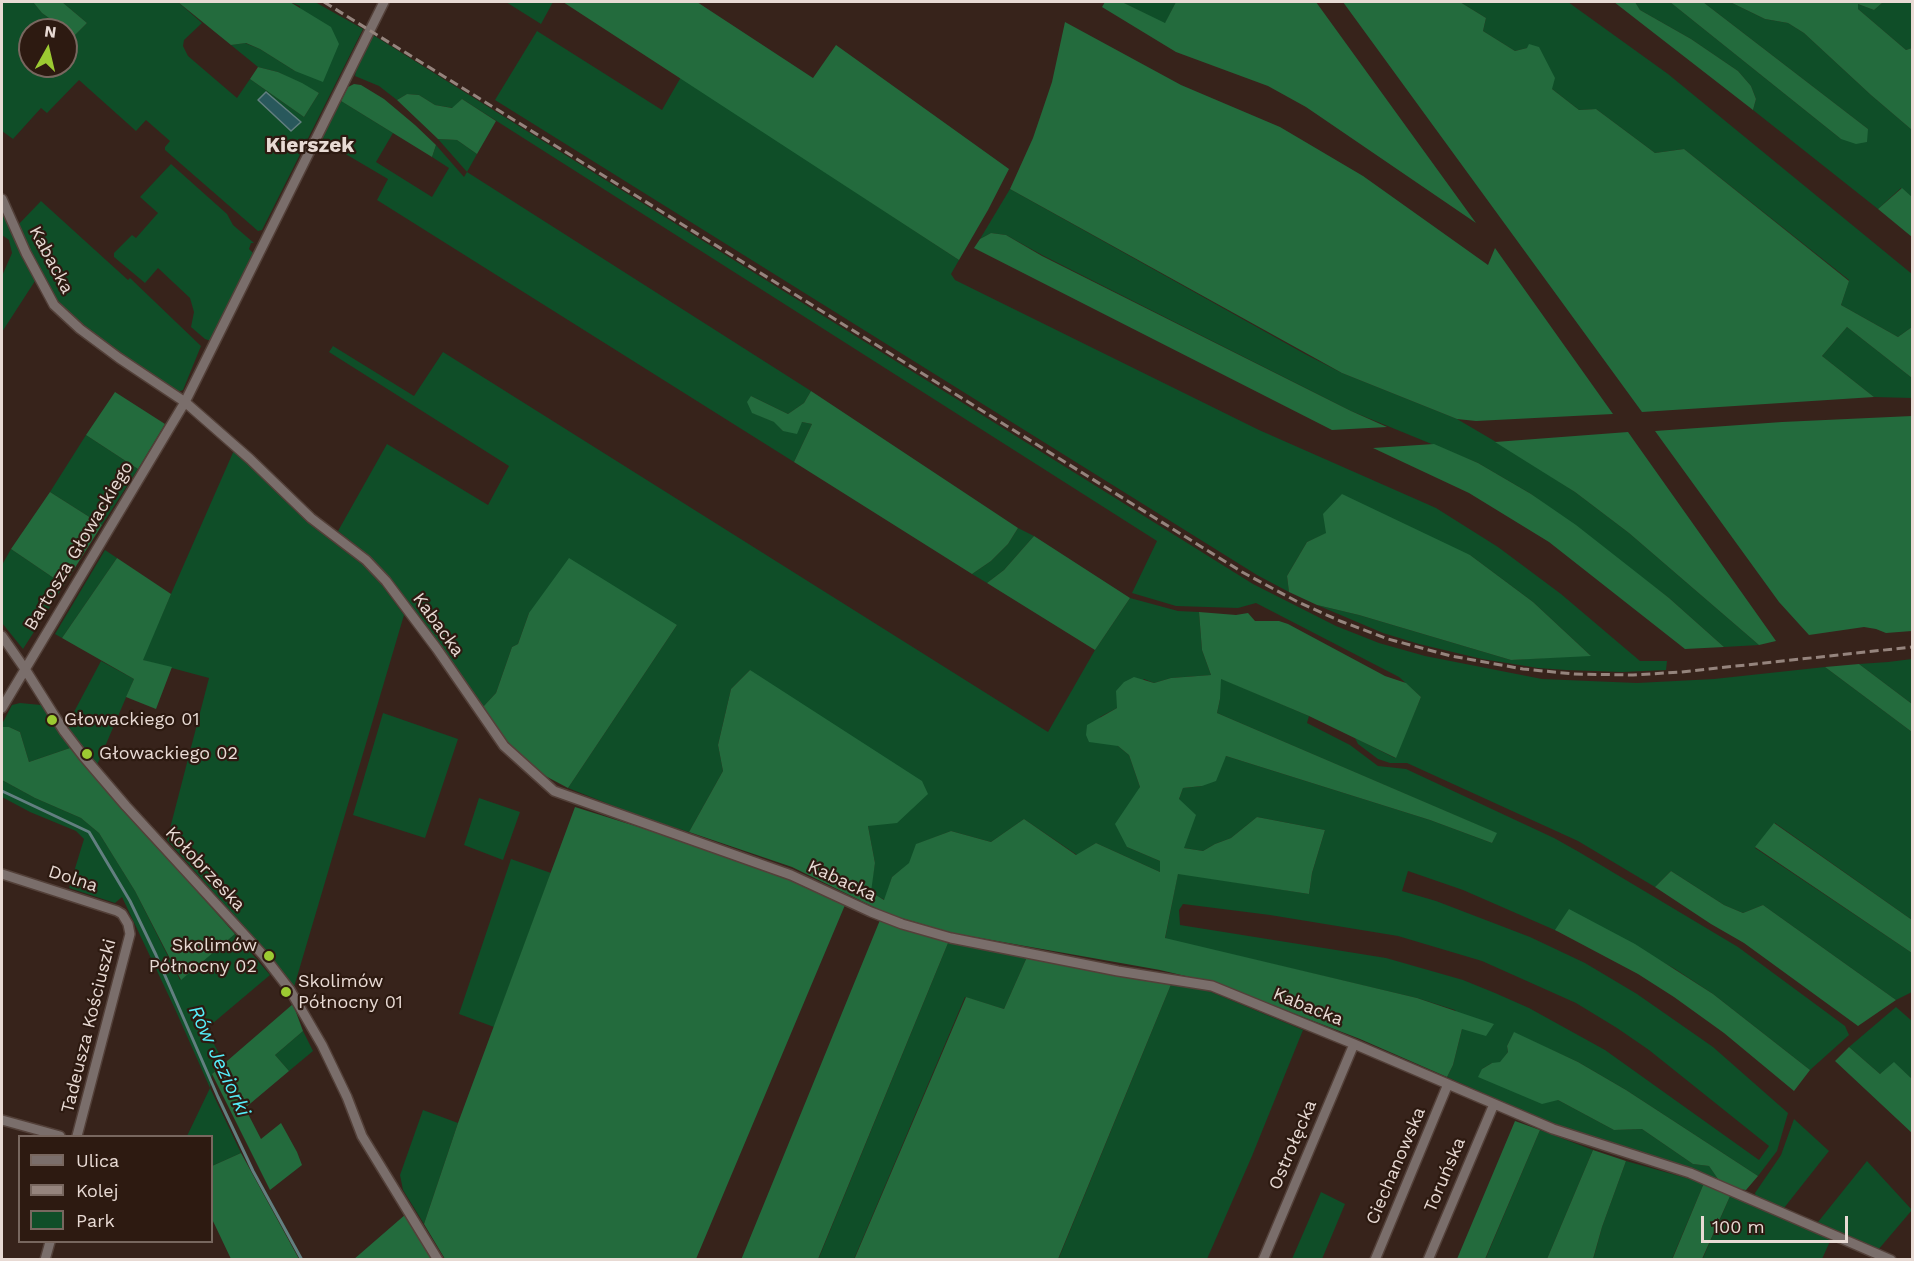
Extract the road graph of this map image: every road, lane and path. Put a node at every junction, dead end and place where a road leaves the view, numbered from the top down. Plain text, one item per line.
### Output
1 (384, 2) edge
2 (2, 199) edge
3 (185, 402) junction
4 (2, 636) edge
5 (25, 669) junction
6 (2, 708) edge
7 (2, 874) edge
8 (128, 924) joint
9 (1354, 1044) junction
10 (1448, 1084) junction
11 (1494, 1104) junction
12 (2, 1120) edge
13 (53, 1135) edge
14 (78, 1135) edge
15 (50, 1243) edge
16 (45, 1260) edge
17 (438, 1260) edge
18 (1263, 1260) edge
19 (1375, 1260) edge
20 (1428, 1260) edge
21 (1891, 1260) edge

1 - 3 street, Bartosza Głowackiego
2 - 3 street, Kabacka
3 - 5 street, Bartosza Głowackiego
3 - 9 street, Kabacka
4 - 5 street, Kołobrzeska
5 - 6 street, Bartosza Głowackiego
5 - 17 street, Kołobrzeska
7 - 8 street, Dolna
8 - 14 street, Tadeusza Kościuszki
9 - 10 street, Kabacka
9 - 18 street, Ostrołęcka
10 - 11 street, Kabacka
10 - 19 street, Ciechanowska
11 - 20 street, Toruńska
11 - 21 street, Kabacka
12 - 13 street
15 - 16 street

